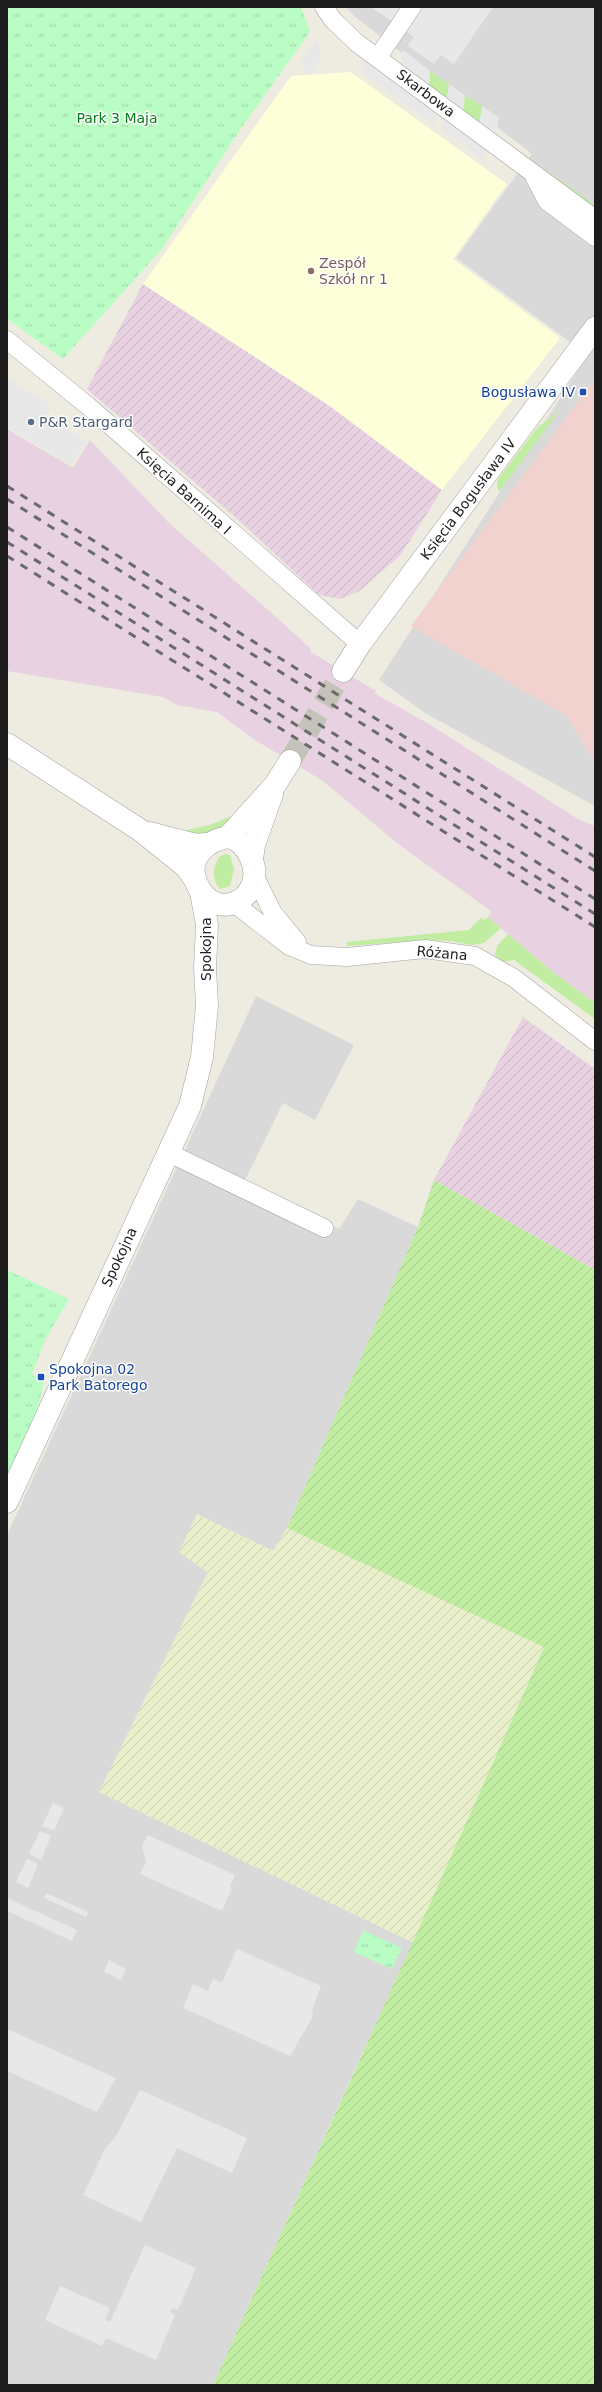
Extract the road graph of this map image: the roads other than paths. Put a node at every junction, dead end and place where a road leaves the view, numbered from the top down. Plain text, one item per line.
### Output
1 (324, 7) edge
2 (412, 7) edge
3 (378, 57) junction
4 (533, 174) junction
5 (595, 219) edge
6 (595, 237) edge
7 (595, 328) edge
8 (7, 340) edge
9 (360, 644) junction
10 (343, 671) tunnel mouth
11 (7, 744) edge
12 (290, 761) tunnel mouth
13 (276, 785) junction
14 (140, 830) junction
15 (228, 837) junction
16 (206, 844) junction
17 (254, 868) junction
18 (198, 885) junction
19 (232, 905) junction
20 (311, 955) junction
21 (207, 1006) junction
22 (595, 1041) edge
23 (167, 1152) junction
24 (324, 1228) dead end
25 (7, 1502) edge

1 - 3 street, Skarbowa
2 - 3 street
3 - 4 street, Skarbowa
4 - 5 street, Skarbowa
4 - 6 street, Skarbowa
7 - 9 street, Księcia Bogusława IV
8 - 9 street, Księcia Barnima I
9 - 10 street, Księcia Bogusława IV
11 - 14 street
12 - 13 street
13 - 15 street
13 - 17 street
14 - 16 street
14 - 18 street
15 - 16 street
15 - 17 street
16 - 18 street
17 - 19 street
17 - 20 street
18 - 19 street
18 - 21 street, Spokojna
19 - 20 street, Różana
19 - 21 street, Spokojna
20 - 22 street, Różana
21 - 23 street, Spokojna
23 - 24 street
23 - 25 street, Spokojna

